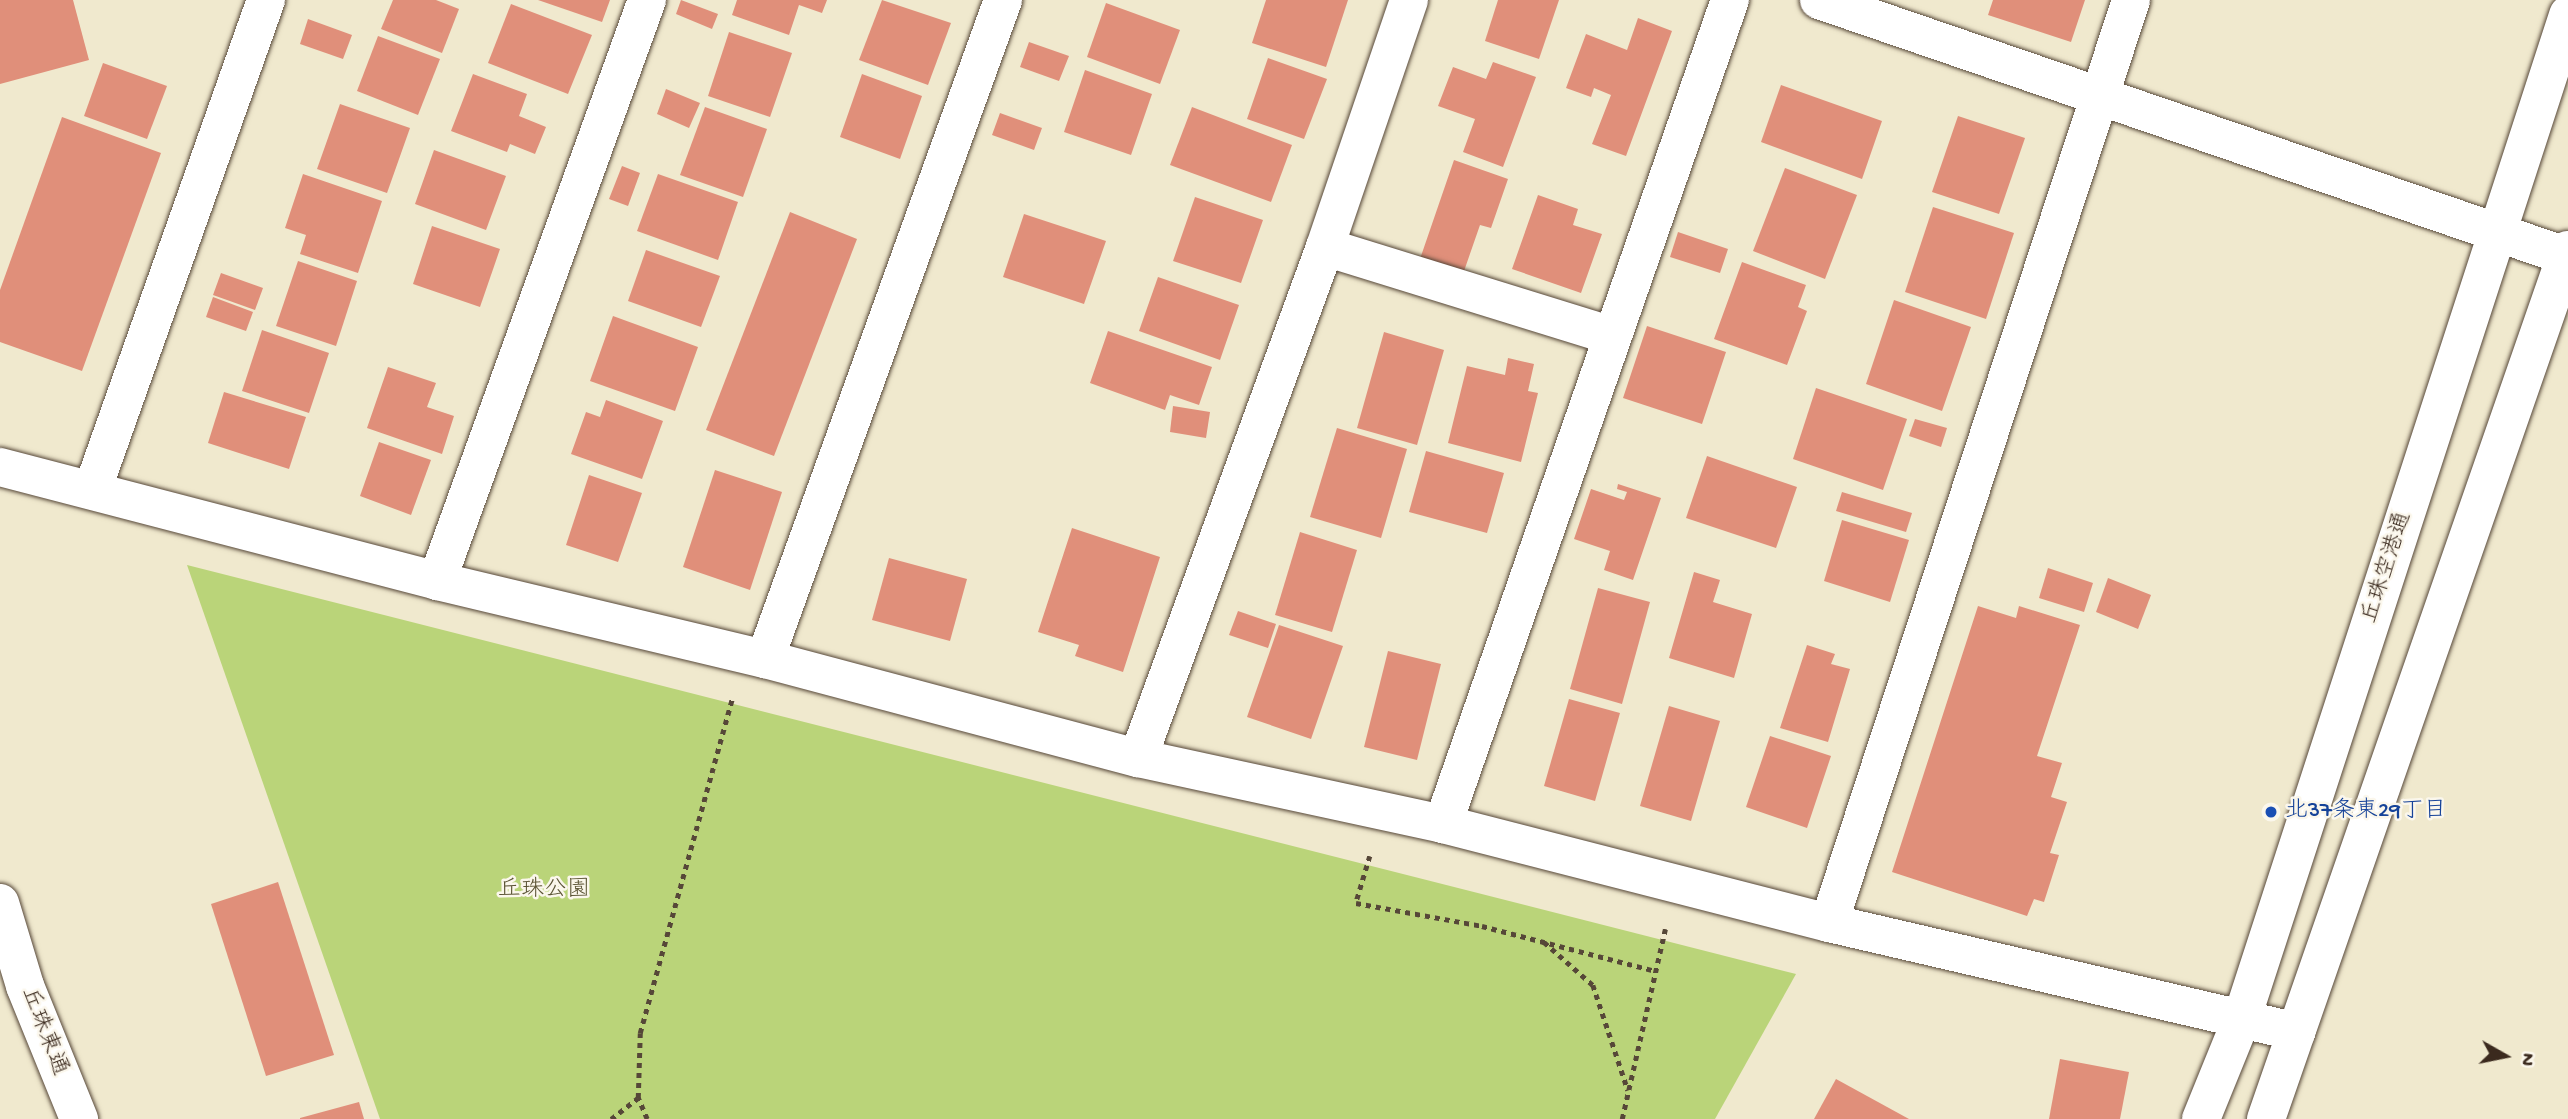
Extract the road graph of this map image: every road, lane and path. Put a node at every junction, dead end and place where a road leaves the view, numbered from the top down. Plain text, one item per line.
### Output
1 (266, 0) edge
2 (647, 0) edge
3 (1003, 0) edge
4 (1409, 0) edge
5 (1730, 0) edge
6 (1819, 0) edge
7 (2131, 0) edge
8 (2568, 15) edge
9 (2099, 97) junction
10 (2498, 232) junction
11 (1325, 247) junction
12 (2567, 253) edge
13 (1613, 336) junction
14 (0, 467) edge
15 (93, 488) junction
16 (437, 581) junction
17 (765, 659) junction
18 (733, 694) dead end
19 (1138, 758) junction
20 (1443, 824) junction
21 (1370, 855) dead end
22 (0, 903) edge
23 (1829, 923) junction
24 (1665, 929) dead end
25 (1543, 942) junction
26 (1656, 971) junction
27 (2242, 1018) junction
28 (2296, 1032) junction
29 (1628, 1091) junction
30 (638, 1098) junction
31 (79, 1119) edge
32 (611, 1119) edge
33 (647, 1119) edge
34 (1622, 1119) edge
35 (2201, 1119) edge
36 (2266, 1119) edge

1 - 15 street
2 - 16 street
3 - 17 street
4 - 11 street
5 - 13 street
6 - 9 street
7 - 9 street
8 - 10 street, 丘珠空港通
9 - 10 street
9 - 23 street
10 - 12 street
10 - 27 street, 丘珠空港通
11 - 13 street
11 - 19 street
12 - 28 street
13 - 20 street
14 - 15 street
15 - 16 street
16 - 17 street
17 - 19 street
18 - 30 path
19 - 20 street
20 - 23 street
21 - 25 path
22 - 31 street, 丘珠東通
23 - 27 street
24 - 26 path
25 - 26 path
25 - 29 path
26 - 29 path
27 - 28 street
27 - 35 street, 丘珠空港通
28 - 36 street
29 - 34 path
30 - 32 path
30 - 33 path

